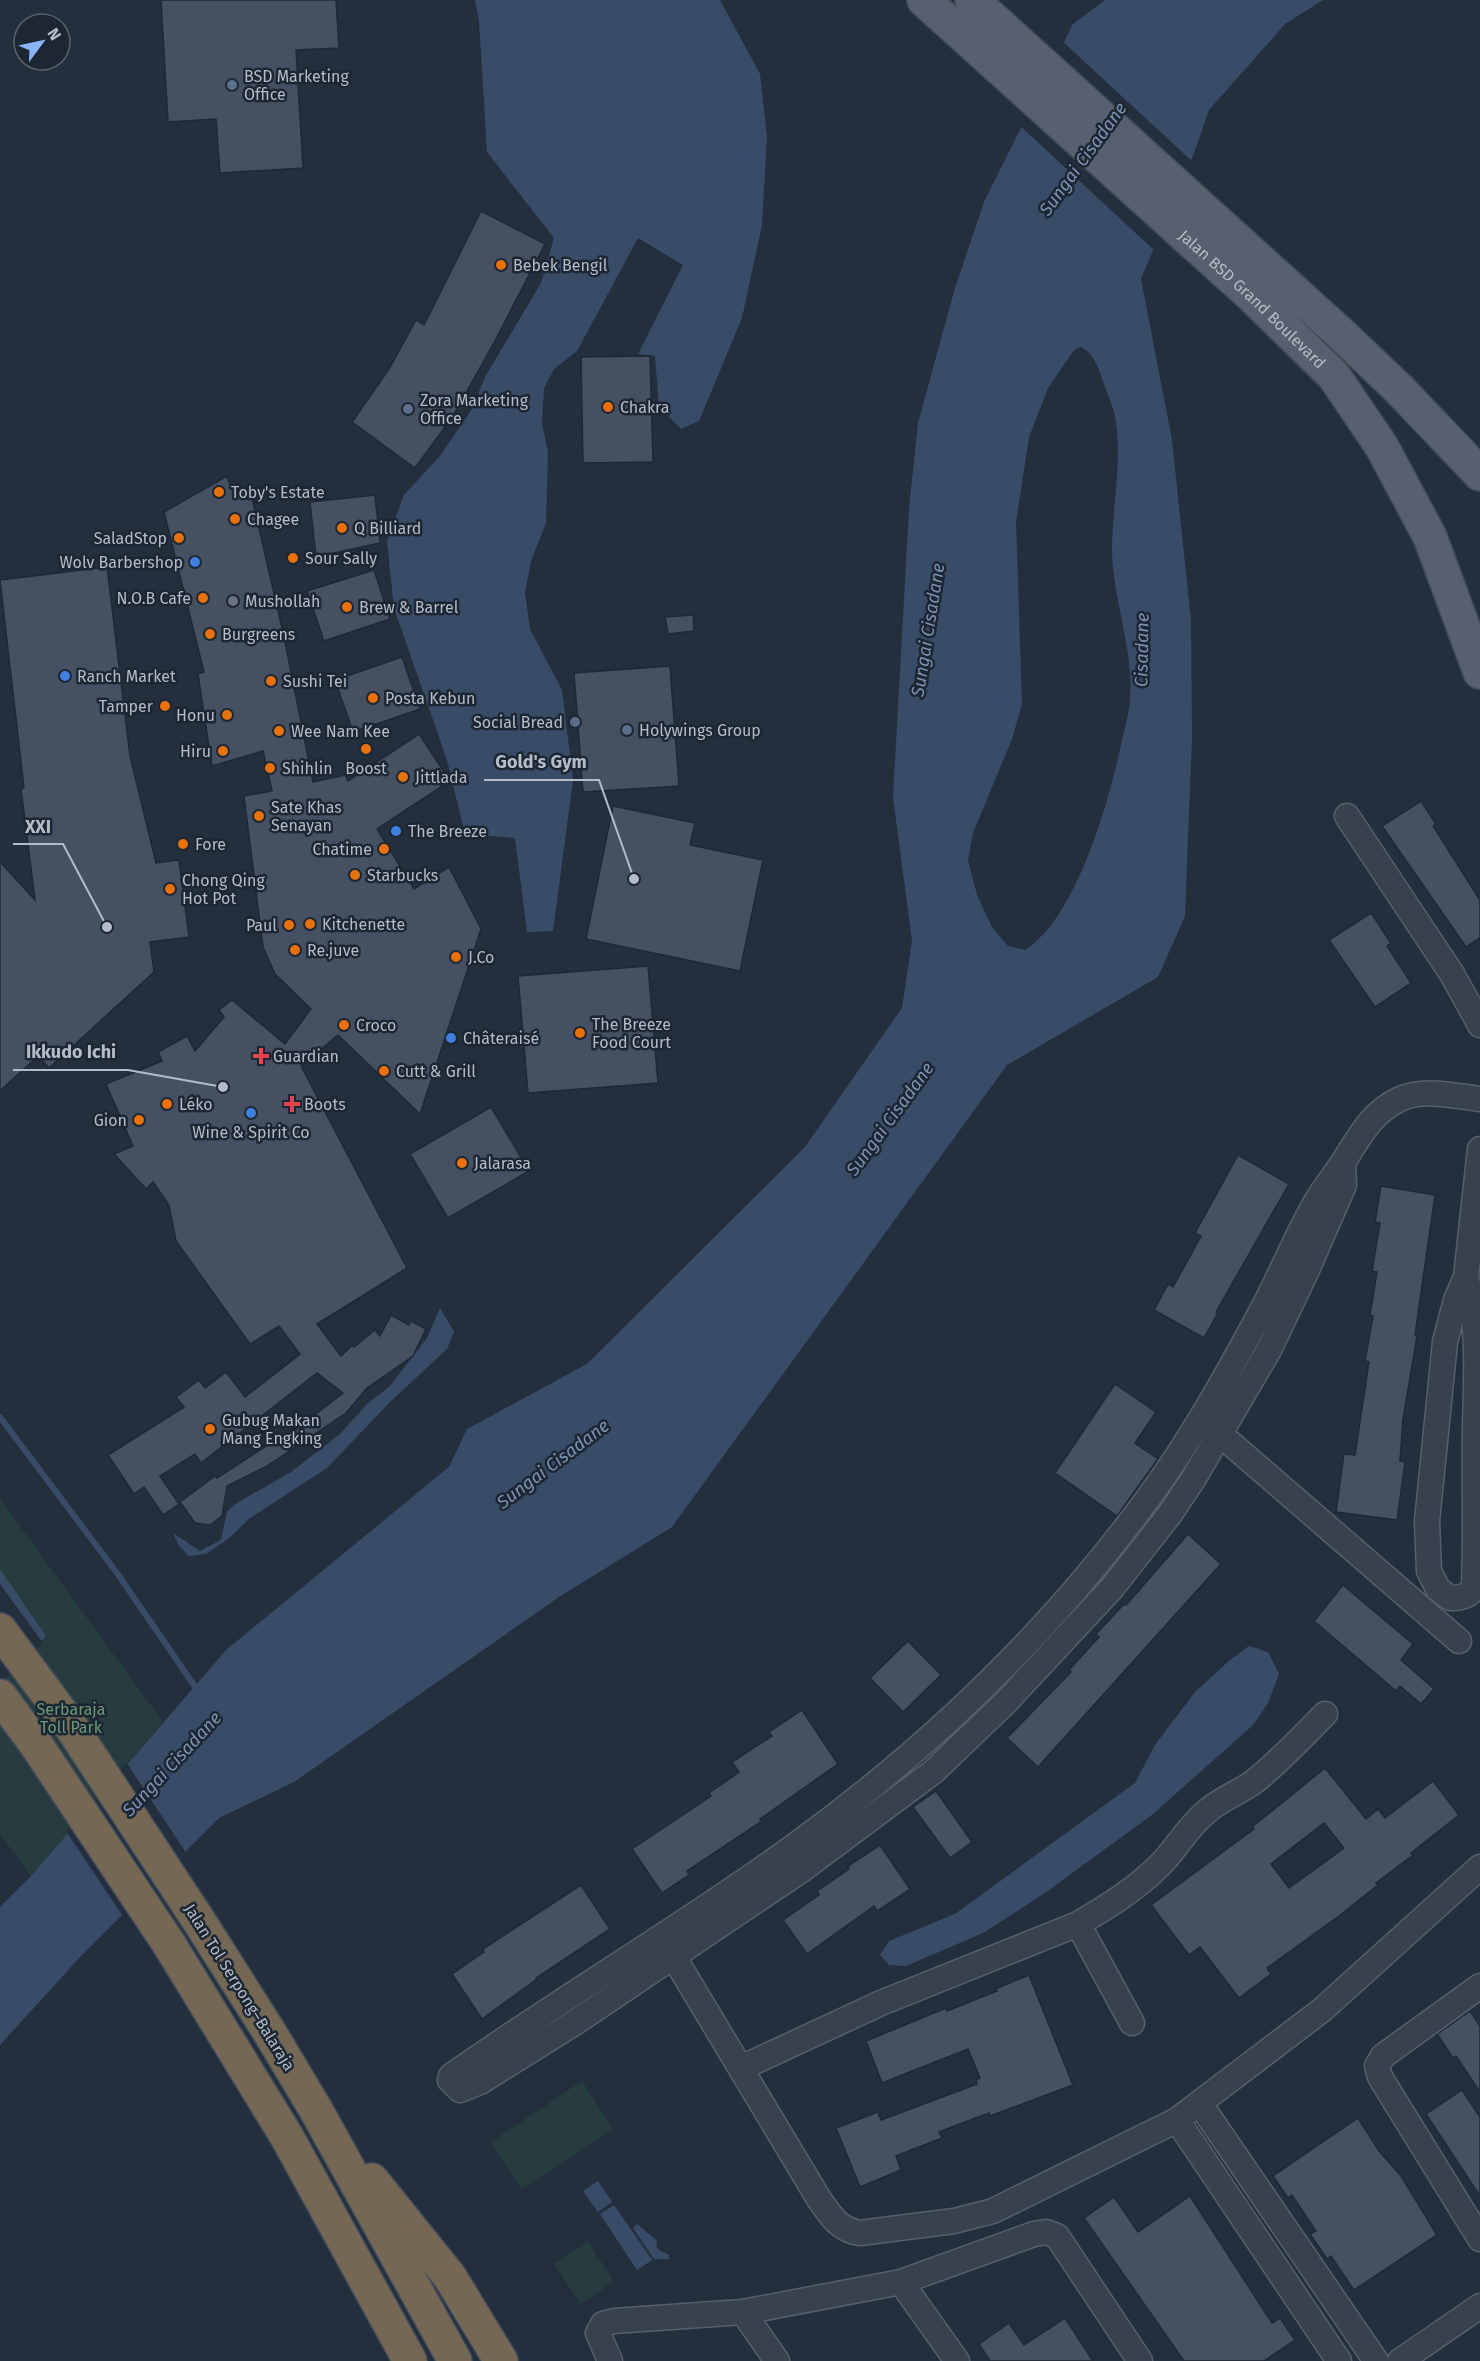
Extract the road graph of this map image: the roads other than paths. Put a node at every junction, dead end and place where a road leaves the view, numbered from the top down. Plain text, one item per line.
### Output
1 (924, 0) edge
2 (972, 0) edge
3 (1480, 474) edge
4 (1480, 672) edge
5 (1347, 816) dead end
6 (1480, 1025) edge
7 (1480, 1099) edge
8 (1480, 1149) edge
9 (1466, 1277) junction
10 (1273, 1314) junction
11 (1199, 1422) junction
12 (1221, 1435) junction
13 (0, 1630) edge
14 (1459, 1641) dead end
15 (1022, 1651) junction
16 (1038, 1670) junction
17 (0, 1696) edge
18 (1325, 1714) dead end
19 (789, 1850) junction
20 (1480, 1867) edge
21 (803, 1869) junction
22 (1078, 1924) junction
23 (661, 1937) junction
24 (676, 1956) junction
25 (1480, 1986) edge
26 (1132, 2023) dead end
27 (741, 2068) junction
28 (1200, 2103) junction
29 (316, 2110) junction
30 (1177, 2120) junction
31 (287, 2138) junction
32 (1480, 2239) edge
33 (901, 2282) junction
34 (1480, 2307) edge
35 (743, 2312) junction
36 (392, 2361) edge
37 (410, 2361) edge
38 (455, 2361) edge
39 (501, 2361) edge
40 (610, 2361) edge
41 (777, 2361) edge
42 (957, 2361) edge
43 (1140, 2361) edge
44 (1339, 2361) edge
45 (1376, 2361) edge
46 (1400, 2361) edge

1 - 4 main road, Jalan BSD Grand Boulevard
2 - 3 main road, Jalan BSD Grand Boulevard
5 - 6 street
7 - 10 street
8 - 9 street
9 - 9 street
10 - 11 street
10 - 12 street
11 - 12 street
11 - 15 street
12 - 14 street
12 - 16 street
13 - 29 highway, Jalan Tol Serpong–Balaraja
15 - 16 street
15 - 19 street
16 - 21 street
17 - 31 highway
18 - 22 street
19 - 21 street
19 - 23 street
20 - 28 street
21 - 24 street
22 - 26 street
22 - 27 street
23 - 24 street
23 - 24 street
24 - 27 street
25 - 32 street
27 - 30 street
28 - 30 street
28 - 45 street
29 - 38 highway, Jalan Tol Serpong–Balaraja
29 - 39 highway
30 - 44 street
31 - 36 highway
31 - 37 highway
33 - 35 street
33 - 42 street
33 - 43 street
34 - 46 street
35 - 40 street
35 - 41 street

